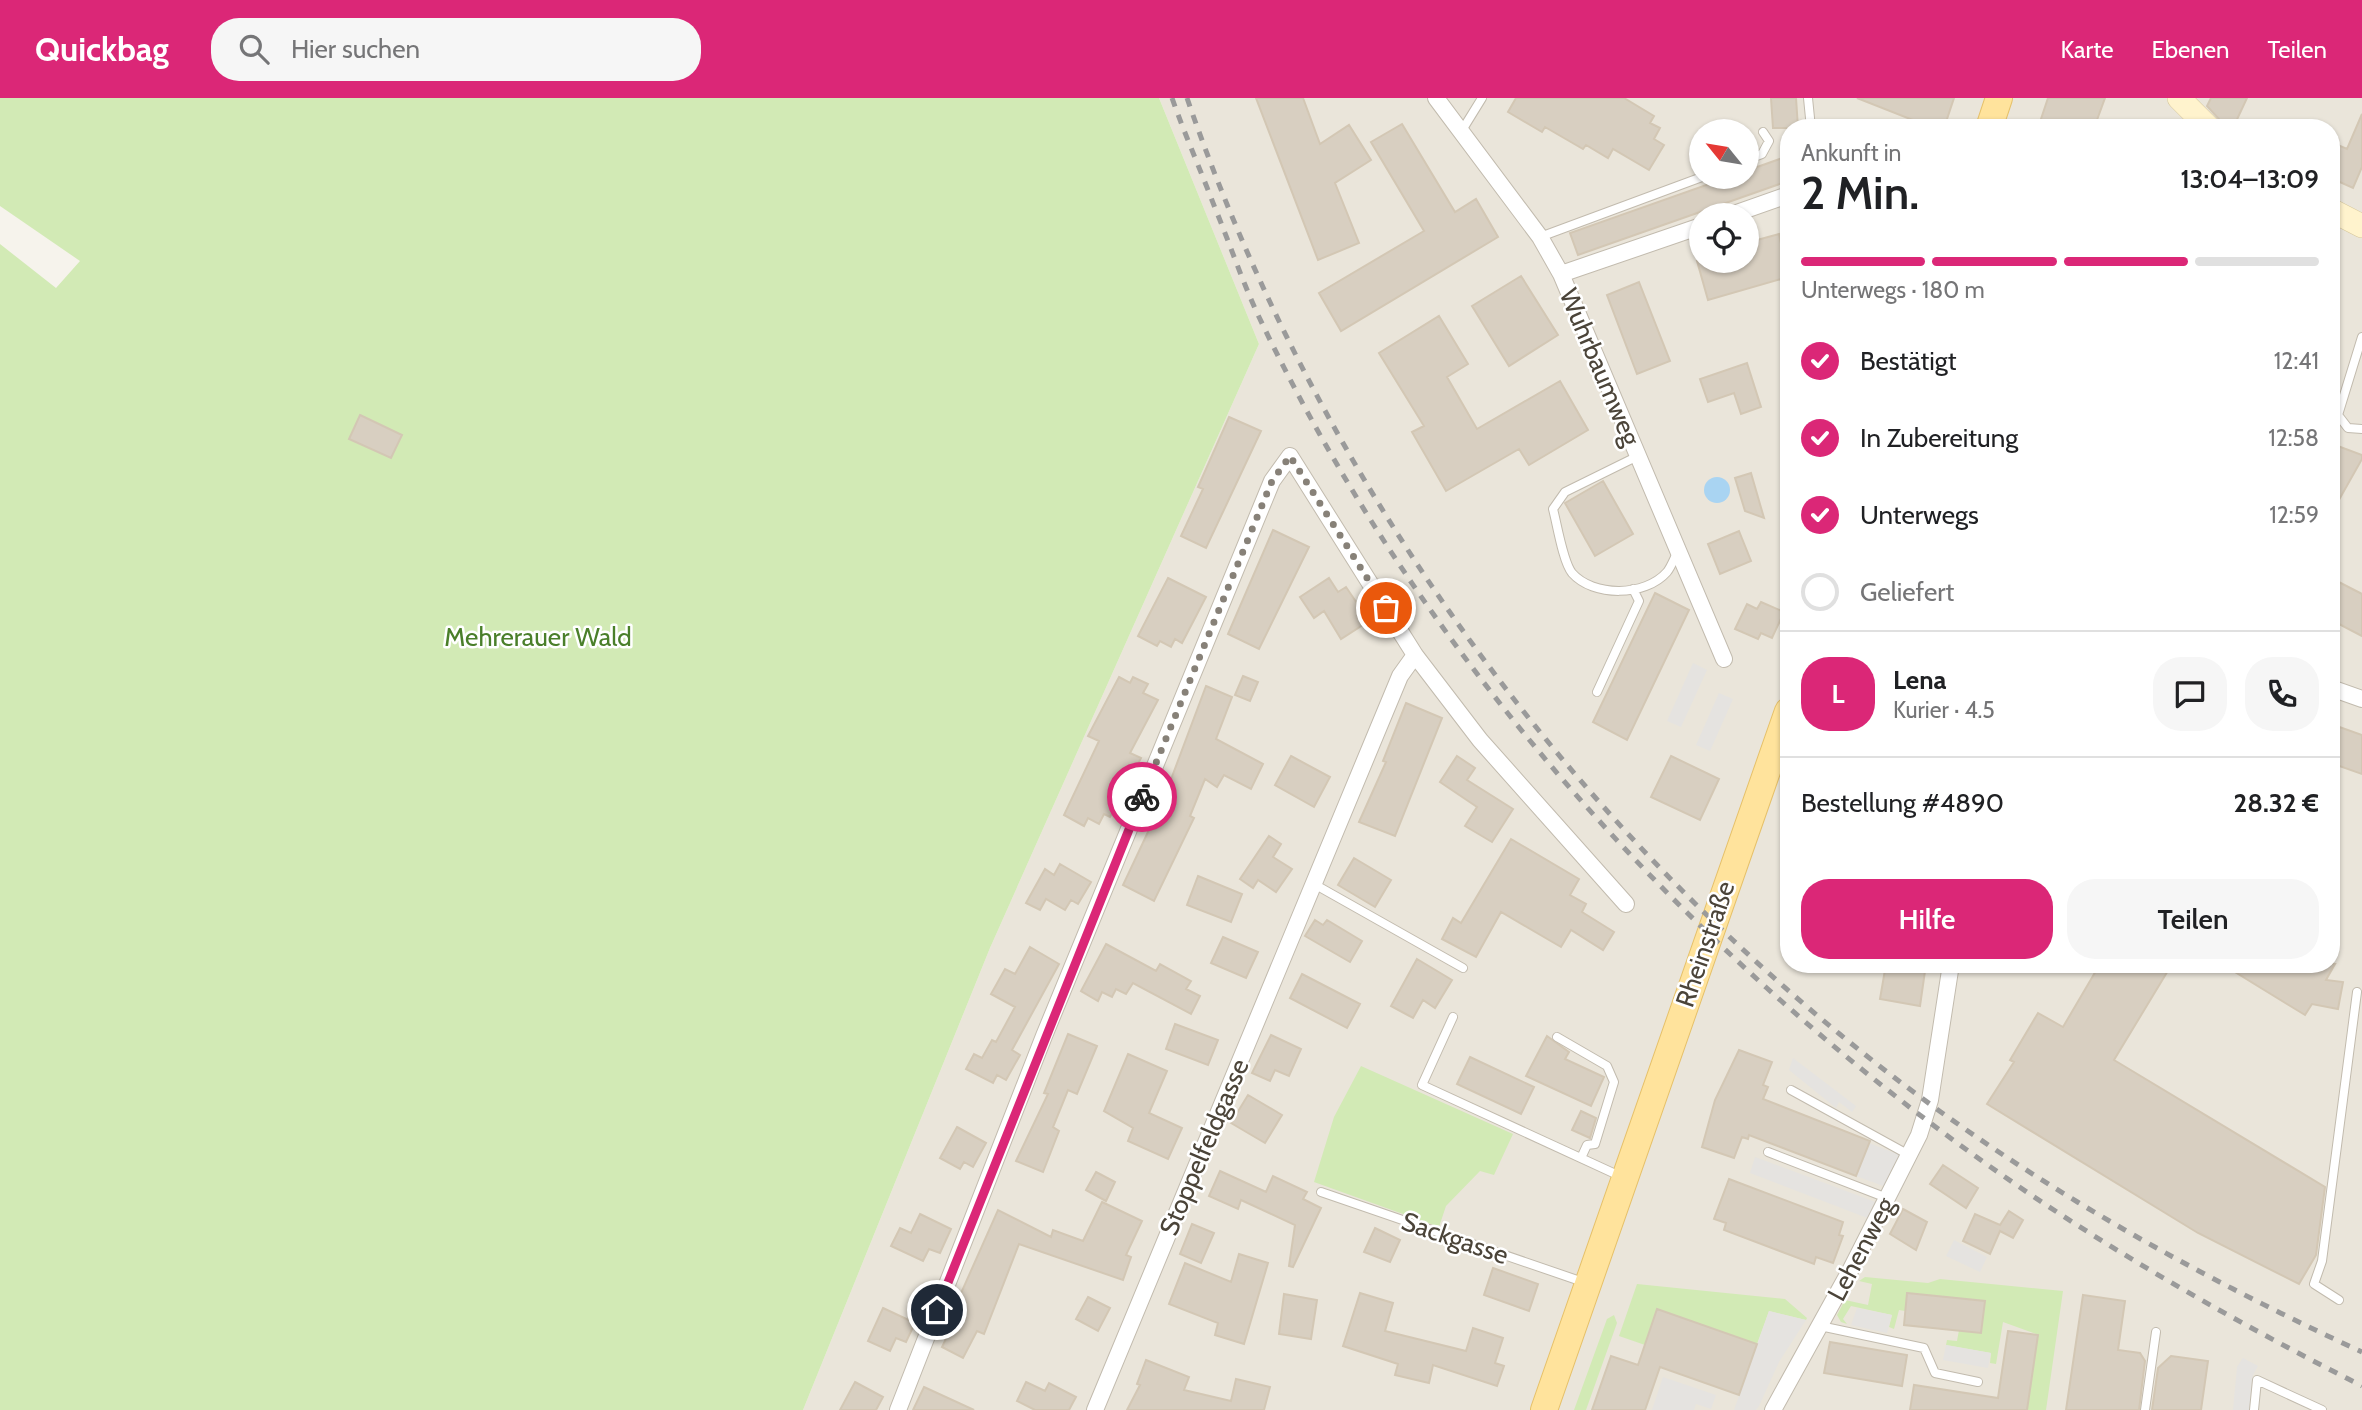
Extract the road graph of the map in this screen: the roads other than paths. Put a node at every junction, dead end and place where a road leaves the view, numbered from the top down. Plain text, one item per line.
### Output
1 (1436, 98) edge
2 (1482, 98) edge
3 (1808, 98) edge
4 (1999, 98) edge
5 (1810, 119) edge
6 (1992, 119) edge
7 (1461, 132) junction
8 (1763, 132) dead end
9 (1759, 155) edge
10 (1689, 182) edge
11 (1780, 198) edge
12 (1759, 205) edge
13 (2340, 215) edge
14 (2362, 226) edge
15 (1689, 230) edge
16 (1540, 237) junction
17 (1561, 274) junction
18 (2362, 337) edge
19 (2340, 408) edge
20 (2340, 418) edge
21 (2362, 429) edge
22 (1637, 456) junction
23 (1678, 553) junction
24 (1633, 589) junction
25 (1415, 655) junction
26 (1724, 659) dead end
27 (2340, 691) edge
28 (1597, 692) dead end
29 (2362, 699) edge
30 (1780, 733) edge
31 (1314, 884) junction
32 (1626, 904) dead end
33 (1463, 968) dead end
34 (1950, 973) edge
35 (2357, 992) dead end
36 (1453, 1017) dead end
37 (1557, 1037) dead end
38 (1791, 1090) dead end
39 (1768, 1152) dead end
40 (1909, 1155) junction
41 (1581, 1158) junction
42 (1625, 1179) junction
43 (1321, 1192) dead end
44 (1887, 1198) junction
45 (1589, 1283) junction
46 (2339, 1300) dead end
47 (1820, 1326) junction
48 (2156, 1332) dead end
49 (1978, 1382) dead end
50 (898, 1410) edge
51 (1095, 1410) edge
52 (1544, 1410) edge
53 (1773, 1410) edge
54 (2145, 1410) edge
55 (2254, 1410) edge
56 (2322, 1410) edge

1 - 7 street, Wuhrbaumweg
2 - 7 lane
3 - 5 lane
4 - 6 main road
7 - 16 street, Wuhrbaumweg
8 - 9 lane
10 - 16 lane
11 - 12 street
13 - 14 street
15 - 17 street
16 - 17 street, Wuhrbaumweg
17 - 22 street, Wuhrbaumweg
18 - 19 lane
20 - 21 lane
22 - 23 street, Wuhrbaumweg
22 - 24 lane
23 - 24 lane
23 - 26 street, Wuhrbaumweg
24 - 28 lane
25 - 31 street, Stoppelfeldgasse
25 - 32 street
25 - 50 street
27 - 29 street
30 - 42 main road, Rheinstraße
31 - 33 lane
31 - 51 street, Stoppelfeldgasse
34 - 40 street, Lehenweg
35 - 46 lane
36 - 41 lane
37 - 41 lane
38 - 40 lane
39 - 44 lane
40 - 44 street, Lehenweg
41 - 42 lane
42 - 45 main road, Rheinstraße
43 - 45 lane, Sackgasse
44 - 47 street, Lehenweg
45 - 52 main road, Rheinstraße
47 - 49 lane
47 - 53 street, Lehenweg
48 - 54 lane
55 - 56 lane

